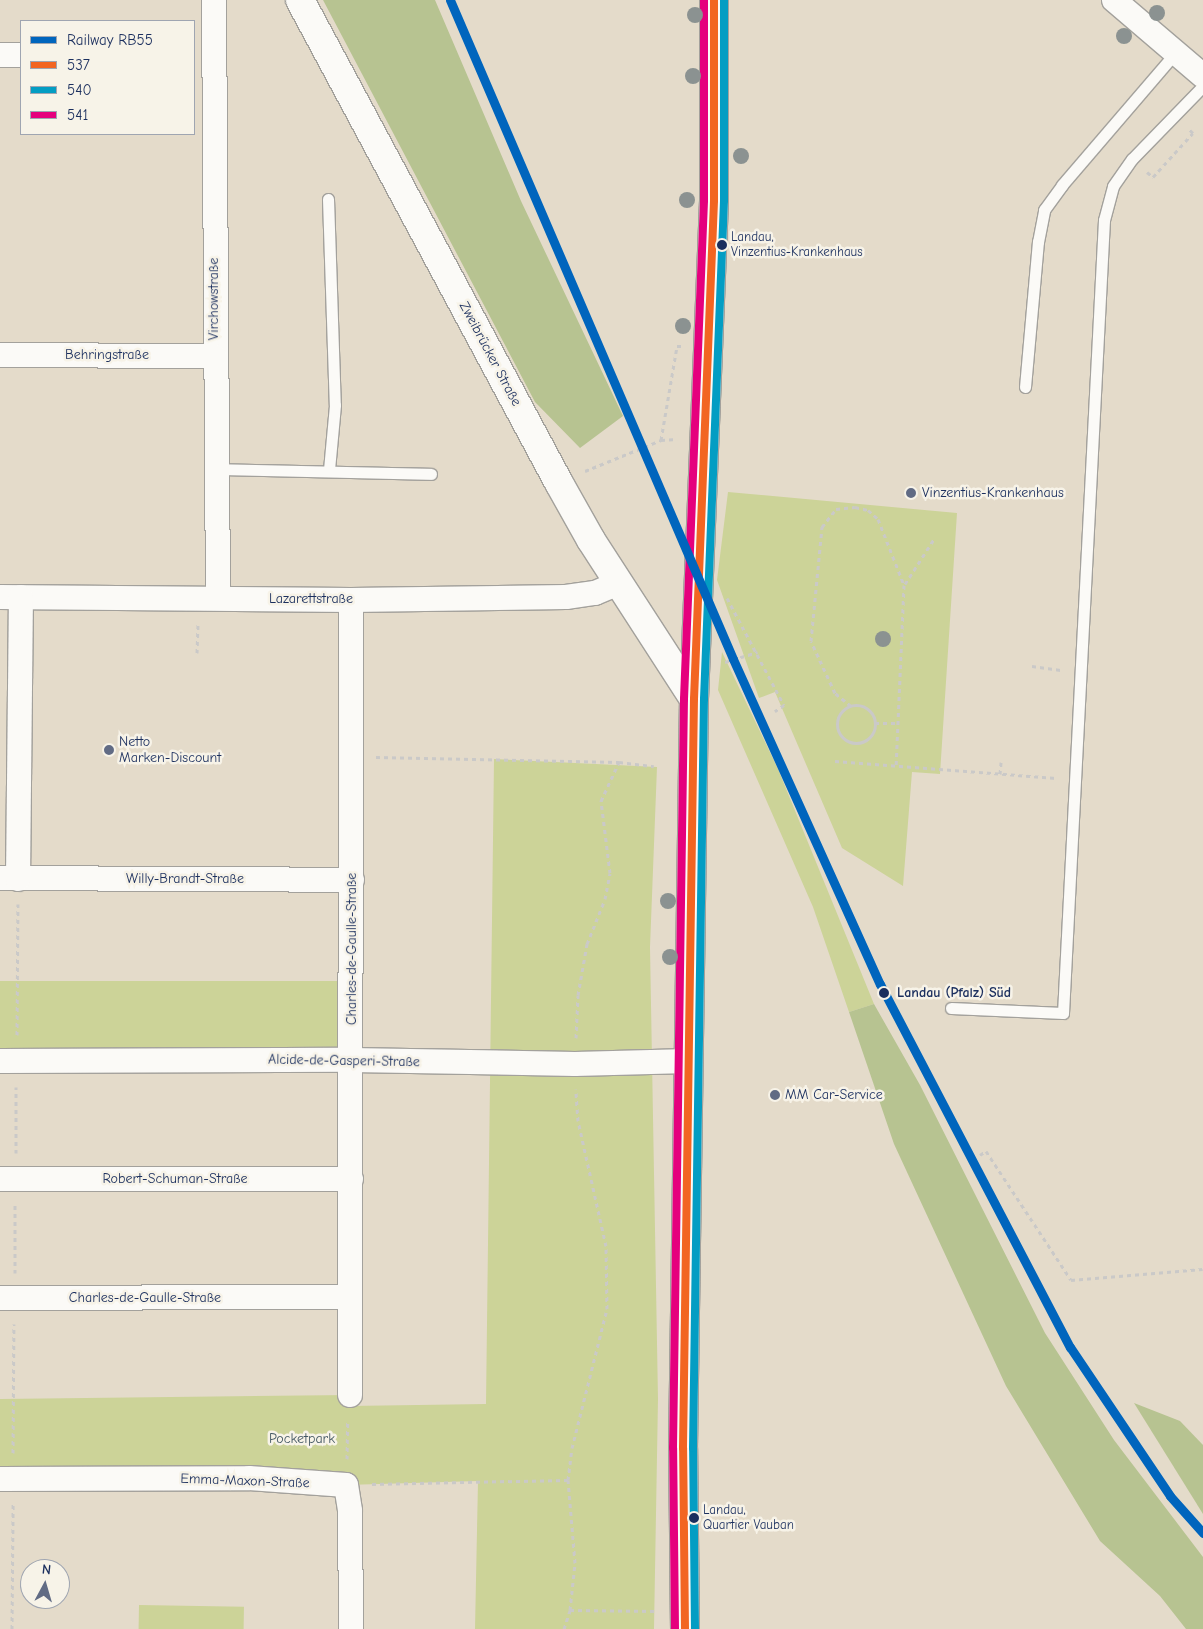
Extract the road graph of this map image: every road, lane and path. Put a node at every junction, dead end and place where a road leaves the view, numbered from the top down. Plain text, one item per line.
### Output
1 (214, 0) edge
2 (300, 0) edge
3 (714, 0) edge
4 (1114, 0) edge
5 (1175, 53) junction
6 (204, 54) edge
7 (0, 55) edge
8 (20, 55) edge
9 (1203, 76) edge
10 (1203, 86) edge
11 (328, 200) dead end
12 (677, 346) dead end
13 (0, 355) edge
14 (214, 356) junction
15 (1025, 387) dead end
16 (703, 438) junction
17 (661, 440) junction
18 (215, 469) junction
19 (329, 470) junction
20 (431, 474) dead end
21 (559, 483) junction
22 (934, 539) dead end
23 (620, 583) junction
24 (904, 585) junction
25 (726, 596) dead end
26 (11, 597) edge
27 (218, 598) junction
28 (351, 600) junction
29 (1032, 666) dead end
30 (1079, 673) junction
31 (694, 699) junction
32 (851, 706) junction
33 (774, 711) dead end
34 (875, 723) junction
35 (898, 723) junction
36 (9, 748) edge
37 (351, 756) junction
38 (835, 761) dead end
39 (619, 762) junction
40 (1001, 762) dead end
41 (654, 766) dead end
42 (896, 766) junction
43 (1000, 774) junction
44 (1046, 778) dead end
45 (9, 878) edge
46 (352, 880) junction
47 (950, 1008) dead end
48 (351, 1060) junction
49 (8, 1061) edge
50 (689, 1061) junction
51 (575, 1064) junction
52 (980, 1155) dead end
53 (8, 1179) edge
54 (351, 1179) junction
55 (1203, 1269) edge
56 (350, 1297) junction
57 (7, 1299) edge
58 (350, 1395) joint
59 (7, 1479) edge
60 (568, 1480) junction
61 (346, 1485) junction
62 (570, 1610) junction
63 (685, 1620) edge
64 (12, 1629) edge
65 (351, 1629) edge
66 (564, 1629) edge

1 - 6 street, Virchowstraße
2 - 21 street, Zweibrücker Straße
3 - 16 street
4 - 5 street
5 - 9 street
5 - 15 lane
6 - 14 street, Virchowstraße
7 - 8 street
10 - 30 lane
11 - 19 lane
12 - 17 path
13 - 14 street, Behringstraße
14 - 18 street, Virchowstraße
16 - 17 path
16 - 31 street
17 - 21 path
18 - 19 lane
18 - 27 street, Virchowstraße
19 - 20 lane
21 - 23 street, Zweibrücker Straße
22 - 24 path
23 - 28 street, Lazarettstraße
23 - 31 street, Zweibrücker Straße
24 - 32 path
24 - 35 path
25 - 33 path
26 - 27 street, Lazarettstraße
26 - 36 street
27 - 28 street, Lazarettstraße
28 - 37 street, Charles-de-Gaulle-Straße
29 - 30 path
30 - 47 lane
31 - 50 street
32 - 34 path
32 - 34 path
34 - 35 path
35 - 42 path
36 - 45 street
37 - 39 path
37 - 46 street, Charles-de-Gaulle-Straße
38 - 42 path
39 - 41 path
39 - 51 path
40 - 43 path
42 - 43 path
43 - 44 path
45 - 46 street, Willy-Brandt-Straße
45 - 49 path
46 - 48 street, Charles-de-Gaulle-Straße
48 - 49 street, Alcide-de-Gasperi-Straße
48 - 51 street, Alcide-de-Gasperi-Straße
48 - 54 street, Charles-de-Gaulle-Straße
49 - 53 path
50 - 51 street, Alcide-de-Gasperi-Straße
50 - 63 street
51 - 60 path
52 - 55 path
53 - 54 street, Robert-Schuman-Straße
53 - 57 path
54 - 56 street, Charles-de-Gaulle-Straße
56 - 57 street, Charles-de-Gaulle-Straße
56 - 58 street, Charles-de-Gaulle-Straße
57 - 59 path
58 - 61 path
59 - 61 street, Emma-Maxon-Straße
59 - 64 path
60 - 61 path
60 - 62 path
61 - 65 street
62 - 63 path
62 - 66 path

